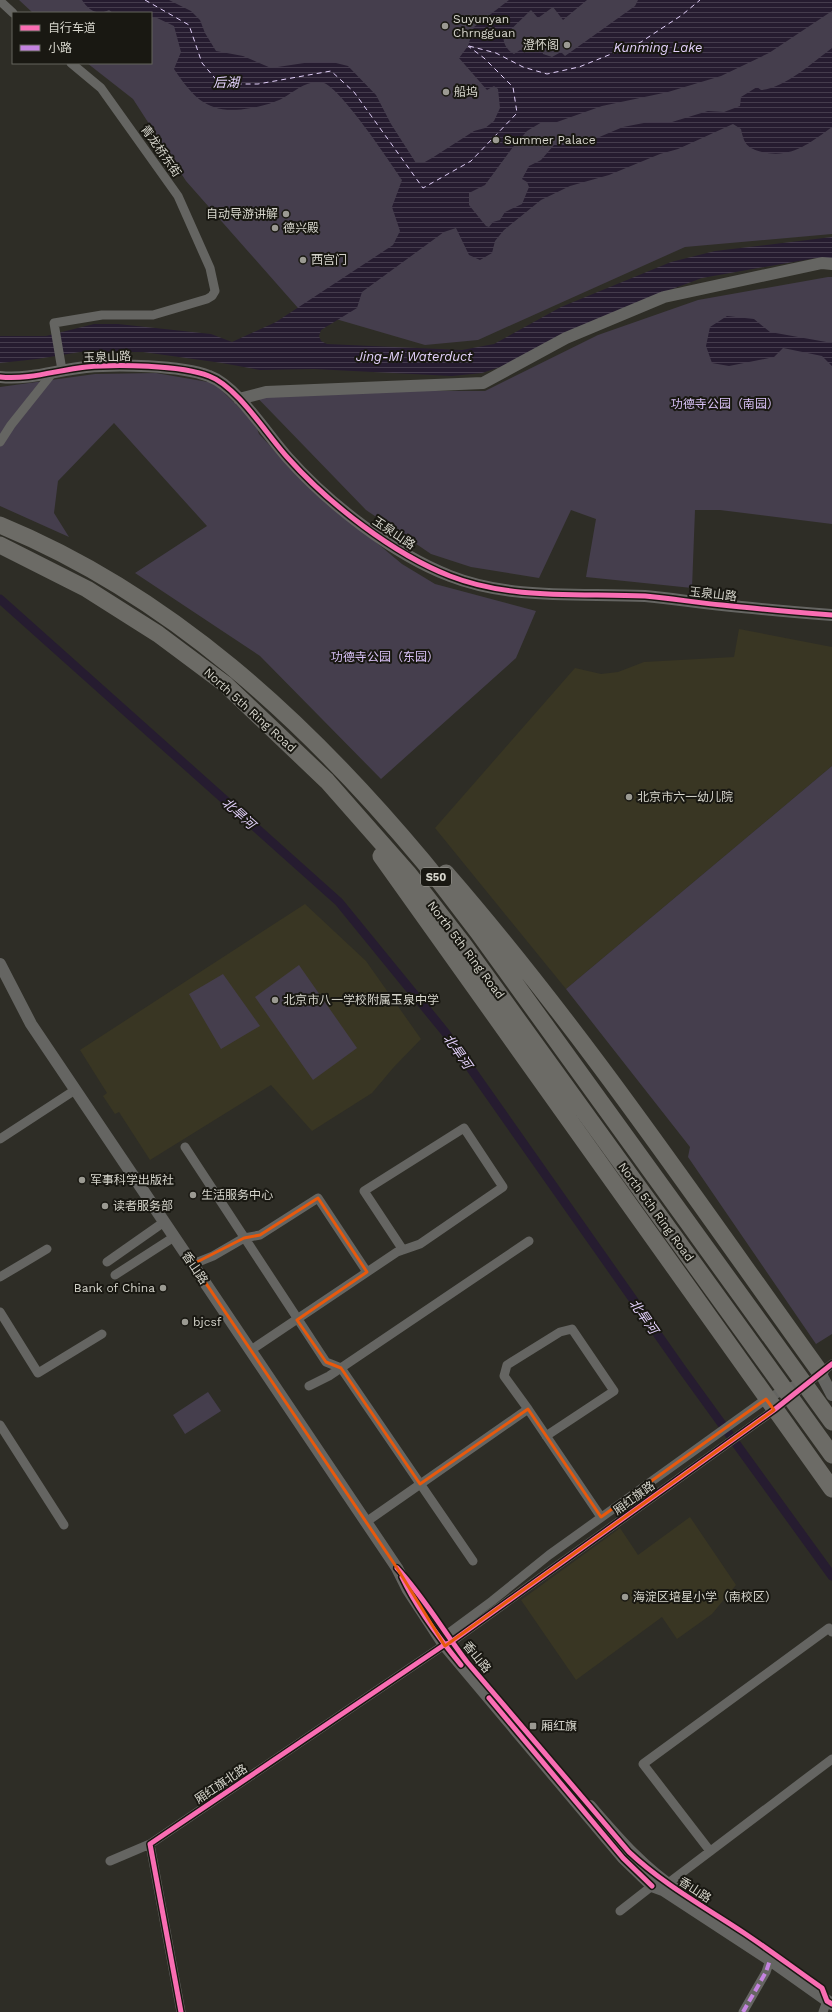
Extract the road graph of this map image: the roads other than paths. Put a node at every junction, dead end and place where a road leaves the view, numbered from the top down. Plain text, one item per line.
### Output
1 (0, 1) edge
2 (12, 12) edge
3 (72, 64) edge
4 (832, 264) edge
5 (62, 370) junction
6 (50, 376) dead end
7 (0, 377) edge
8 (239, 399) junction
9 (0, 442) edge
10 (0, 525) edge
11 (0, 546) edge
12 (832, 615) edge
13 (352, 780) junction
14 (327, 781) junction
15 (0, 964) edge
16 (75, 1090) junction
17 (0, 1139) edge
18 (185, 1147) dead end
19 (164, 1222) junction
20 (174, 1237) junction
21 (244, 1238) junction
22 (529, 1241) dead end
23 (47, 1249) dead end
24 (403, 1250) junction
25 (106, 1262) dead end
26 (193, 1264) junction
27 (367, 1272) junction
28 (115, 1275) dead end
29 (0, 1277) edge
30 (0, 1312) edge
31 (297, 1320) junction
32 (102, 1334) dead end
33 (251, 1350) junction
34 (341, 1368) junction
35 (826, 1368) edge
36 (309, 1386) dead end
37 (832, 1395) edge
38 (770, 1404) junction
39 (528, 1409) junction
40 (832, 1422) edge
41 (0, 1425) edge
42 (546, 1436) junction
43 (832, 1455) edge
44 (420, 1484) junction
45 (832, 1489) edge
46 (601, 1517) junction
47 (366, 1522) junction
48 (64, 1525) dead end
49 (473, 1561) dead end
50 (832, 1632) edge
51 (447, 1640) junction
52 (832, 1759) edge
53 (150, 1844) junction
54 (710, 1851) junction
55 (110, 1861) dead end
56 (667, 1884) junction
57 (652, 1886) junction
58 (620, 1911) dead end
59 (770, 1960) junction
60 (827, 2006) edge
61 (182, 2012) edge
62 (743, 2012) edge

1 - 2 street
3 - 5 street, 青龙桥东街
4 - 8 street
5 - 7 street, 玉泉山路
5 - 8 street, 玉泉山路
6 - 9 street
8 - 12 street, 玉泉山路
10 - 13 highway, North 5th Ring Road / S50
11 - 14 highway, North 5th Ring Road / S50
13 - 35 highway
13 - 40 highway, North 5th Ring Road / S50
14 - 38 highway
14 - 43 highway, North 5th Ring Road / S50
15 - 16 street, 香山路
16 - 17 street
16 - 19 street, 香山路
18 - 21 street
19 - 20 street, 香山路
19 - 25 street
20 - 26 street, 香山路
20 - 28 street
21 - 26 street
21 - 27 street
21 - 31 street
22 - 34 street
23 - 29 street
24 - 24 street
24 - 27 street
26 - 33 street, 香山路
27 - 31 street
30 - 32 street
31 - 33 street
31 - 34 street
33 - 47 street, 香山路
34 - 36 street
34 - 44 street
35 - 37 street
35 - 38 street, 厢红旗路
35 - 38 street, 厢红旗路
38 - 45 highway
38 - 46 street, 厢红旗路
38 - 51 street, 厢红旗路
39 - 42 street
39 - 42 street
39 - 44 street
41 - 48 street
42 - 46 street
44 - 47 street
44 - 49 street
46 - 51 street, 厢红旗路
47 - 51 street, 香山路
50 - 54 street
51 - 53 street, 厢红旗北路
51 - 56 street, 香山路
51 - 57 street, 香山路
52 - 54 street
53 - 55 street
53 - 61 street
54 - 56 street
56 - 57 street
56 - 60 street, 香山路
57 - 58 street
57 - 59 street, 香山路
59 - 60 street, 香山路
59 - 62 street

